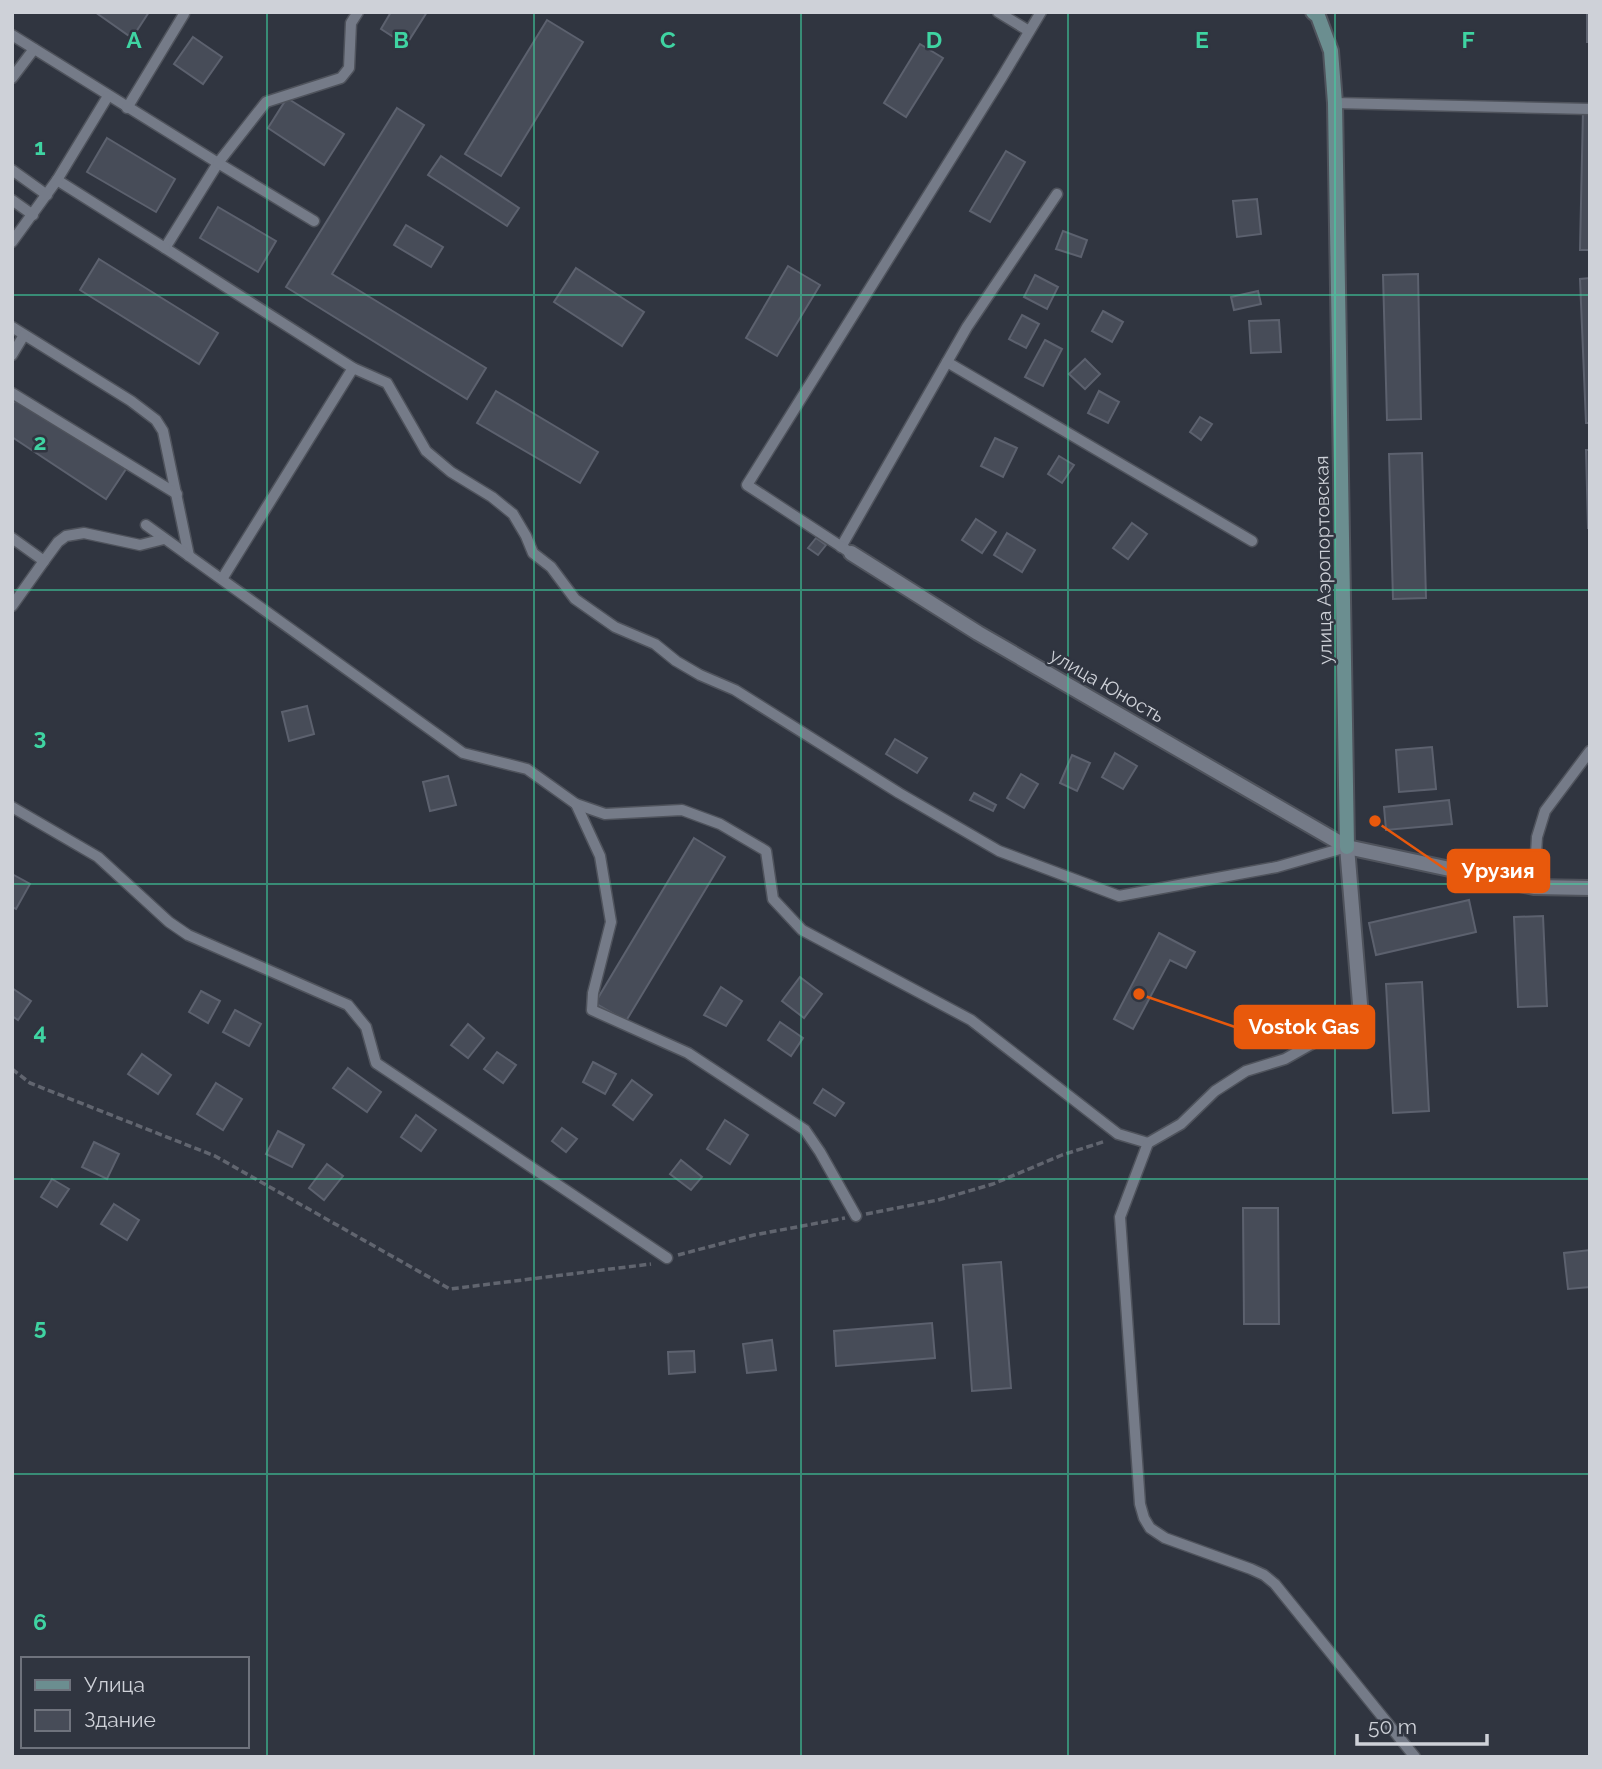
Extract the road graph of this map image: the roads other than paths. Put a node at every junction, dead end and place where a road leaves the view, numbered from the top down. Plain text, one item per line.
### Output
1 (358, 12) edge
2 (999, 12) edge
3 (1041, 12) edge
4 (1313, 12) edge
5 (184, 14) edge
6 (1029, 31) junction
7 (12, 36) edge
8 (34, 49) junction
9 (12, 78) edge
10 (108, 96) junction
11 (1335, 103) junction
12 (127, 108) junction
13 (1590, 109) edge
14 (219, 163) junction
15 (12, 170) edge
16 (57, 180) junction
17 (1057, 194) dead end
18 (47, 195) junction
19 (12, 200) edge
20 (33, 215) junction
21 (314, 221) dead end
22 (12, 242) edge
23 (165, 248) junction
24 (12, 327) edge
25 (24, 335) junction
26 (12, 355) edge
27 (947, 362) junction
28 (353, 368) junction
29 (12, 393) edge
30 (177, 494) junction
31 (146, 525) dead end
32 (12, 538) edge
33 (164, 539) junction
34 (1252, 541) dead end
35 (846, 550) junction
36 (188, 556) junction
37 (44, 561) junction
38 (222, 579) junction
39 (12, 606) edge
40 (1590, 751) edge
41 (576, 804) junction
42 (12, 807) edge
43 (1347, 847) junction
44 (1534, 887) junction
45 (1590, 888) edge
46 (1361, 1016) joint
47 (1148, 1143) junction
48 (856, 1216) road end
49 (667, 1258) road end
50 (1415, 1757) edge

1 - 14 lane
2 - 6 lane
3 - 6 lane
4 - 11 street
5 - 12 lane
6 - 35 lane
7 - 8 lane
8 - 9 lane
8 - 10 lane
10 - 12 lane
10 - 16 lane
11 - 13 lane
11 - 43 street, улица Аэропортовская
12 - 14 lane
14 - 21 lane
14 - 23 lane
15 - 18 lane
16 - 18 lane
16 - 23 lane
17 - 27 lane
18 - 20 lane
19 - 20 lane
20 - 22 lane
23 - 28 lane
24 - 25 lane
25 - 26 lane
25 - 30 lane
27 - 34 lane
27 - 35 lane
28 - 38 lane
28 - 43 lane
29 - 30 lane
30 - 36 lane
31 - 33 lane
32 - 37 lane
33 - 36 lane
33 - 37 lane
35 - 43 street, улица Юность
36 - 38 lane
37 - 39 lane
38 - 41 lane
40 - 44 lane
41 - 47 lane
41 - 48 lane
42 - 49 lane
43 - 44 street, улица Юность
43 - 46 street, улица Аэропортовская
44 - 45 street, улица Юность
46 - 47 lane
47 - 50 lane

